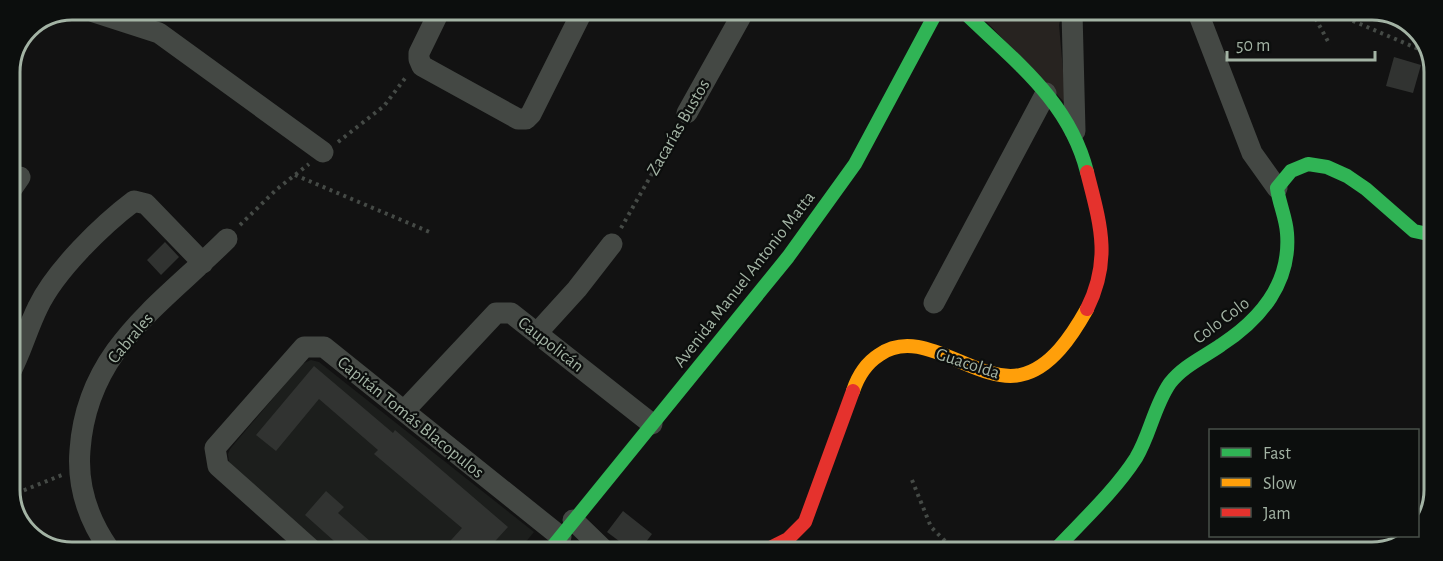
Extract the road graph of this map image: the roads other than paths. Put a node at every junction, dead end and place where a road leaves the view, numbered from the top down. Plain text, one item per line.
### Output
1 (119, 20) edge
2 (435, 20) edge
3 (578, 20) edge
4 (739, 20) edge
5 (932, 20) edge
6 (972, 20) edge
7 (1072, 20) edge
8 (1201, 20) edge
9 (1046, 93) junction
10 (687, 113) road end
11 (1075, 135) junction
12 (323, 153) road end
13 (1277, 188) junction
14 (1423, 235) edge
15 (226, 239) road end
16 (612, 244) road end
17 (203, 263) junction
18 (934, 303) dead end
19 (537, 333) junction
20 (20, 353) edge
21 (404, 411) junction
22 (652, 424) junction
23 (561, 536) edge
24 (104, 542) edge
25 (303, 542) edge
26 (579, 542) edge
27 (785, 542) edge
28 (1062, 542) edge

1 - 12 street
2 - 3 street
4 - 10 street, Zacarías Bustos
5 - 22 street, Avenida Manuel Antonio Matta
6 - 9 street, Guacolda
7 - 11 street, Guacolda
8 - 13 street
9 - 11 street, Guacolda
9 - 18 street
11 - 27 street, Guacolda
13 - 14 street
13 - 28 street, Colo Colo
15 - 17 street, Cabrales
16 - 19 street
17 - 20 street
17 - 24 street, Cabrales
19 - 21 street, Caupolicán
19 - 22 street, Caupolicán
21 - 23 street, Capitán Tomás Blacopulos
21 - 25 street, Capitán Tomás Blacopulos
22 - 23 street, Avenida Manuel Antonio Matta
23 - 26 street

